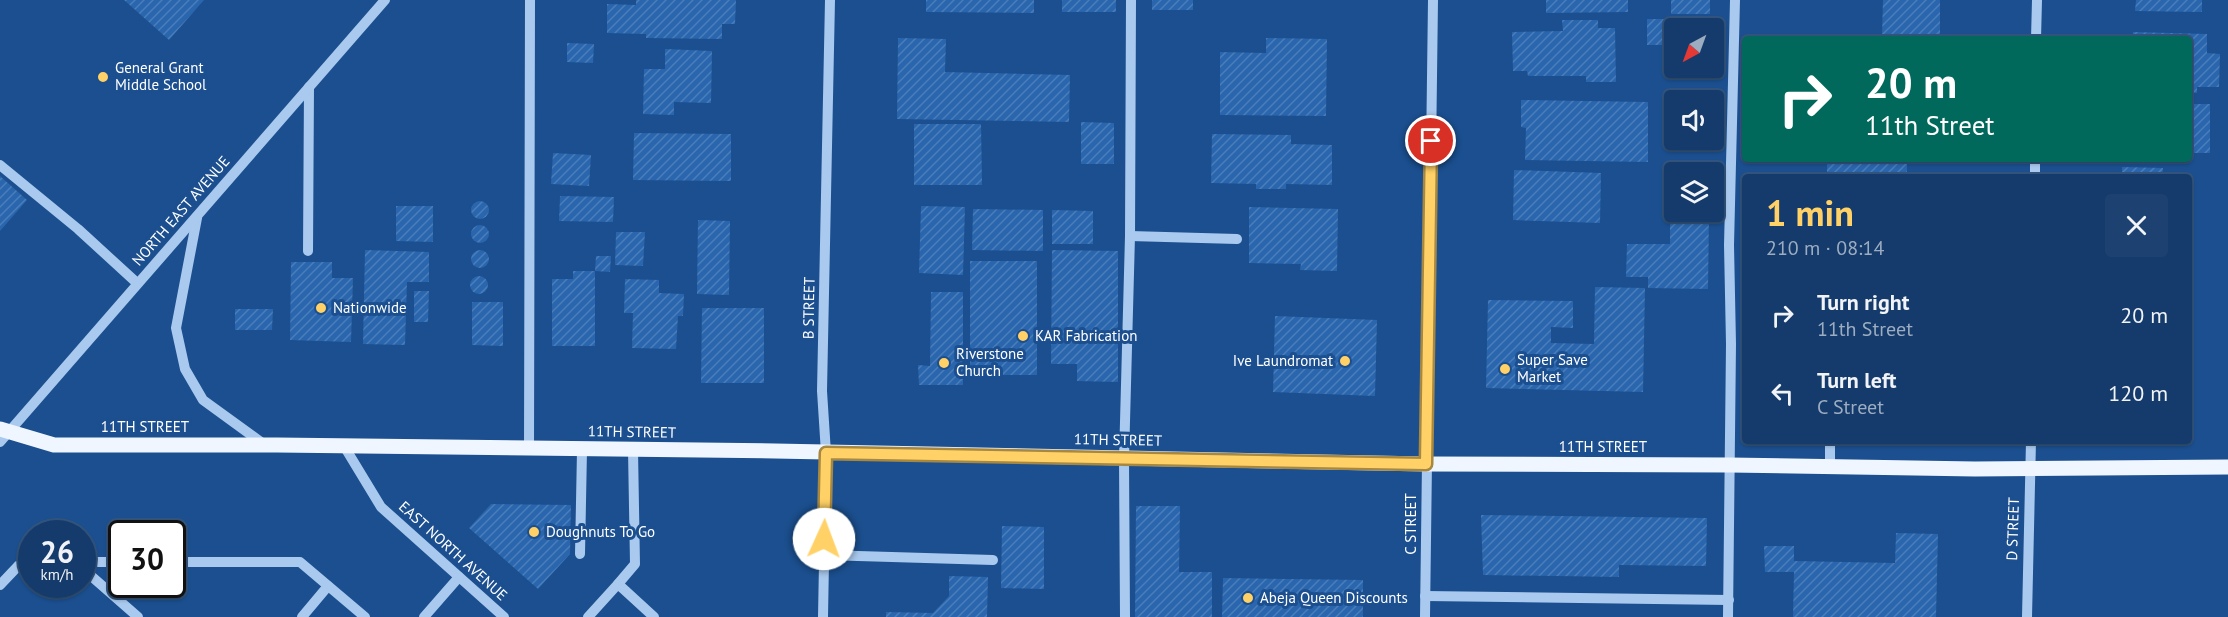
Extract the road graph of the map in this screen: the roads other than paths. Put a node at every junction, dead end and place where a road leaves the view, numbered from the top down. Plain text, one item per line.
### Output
1 (385, 0) edge
2 (530, 0) edge
3 (830, 0) edge
4 (1131, 0) edge
5 (1433, 0) edge
6 (1735, 0) edge
7 (2037, 0) edge
8 (2036, 36) edge
9 (309, 87) junction
10 (0, 165) edge
11 (197, 215) junction
12 (1130, 236) junction
13 (1237, 239) dead end
14 (308, 251) dead end
15 (137, 283) junction
16 (1731, 344) junction
17 (1742, 344) edge
18 (3, 434) edge
19 (1830, 444) edge
20 (2031, 444) edge
21 (265, 445) junction
22 (344, 446) junction
23 (529, 449) junction
24 (582, 450) junction
25 (633, 450) junction
26 (826, 453) junction
27 (1124, 459) junction
28 (1426, 464) junction
29 (1730, 465) junction
30 (1830, 466) junction
31 (2228, 467) edge
32 (2030, 468) junction
33 (580, 554) dead end
34 (824, 555) junction
35 (993, 560) dead end
36 (186, 562) edge
37 (18, 566) edge
38 (459, 577) junction
39 (96, 580) edge
40 (618, 584) junction
41 (0, 585) edge
42 (328, 586) junction
43 (1425, 596) junction
44 (1729, 600) junction
45 (138, 617) edge
46 (302, 617) edge
47 (364, 617) edge
48 (424, 617) edge
49 (504, 617) edge
50 (588, 617) edge
51 (654, 617) edge
52 (823, 617) edge
53 (1125, 617) edge
54 (1425, 617) edge
55 (1728, 617) edge
56 (2027, 617) edge

1 - 9 street, NORTH EAST AVENUE
2 - 23 street
3 - 26 street, B STREET
4 - 12 street
5 - 28 street, C STREET
6 - 16 street
7 - 8 street
9 - 11 street, NORTH EAST AVENUE
9 - 14 street
10 - 15 street
11 - 15 street, NORTH EAST AVENUE
11 - 21 street
12 - 13 street
12 - 27 street
15 - 18 street, NORTH EAST AVENUE
16 - 17 street
16 - 29 street
18 - 21 main road, 11TH STREET
19 - 30 street
20 - 32 street, D STREET
21 - 22 main road, 11TH STREET
22 - 23 main road, 11TH STREET
22 - 38 street, EAST NORTH AVENUE
23 - 24 main road, 11TH STREET
24 - 25 main road, 11TH STREET
24 - 33 street
25 - 26 main road, 11TH STREET
25 - 40 street
26 - 27 main road, 11TH STREET
26 - 34 street, B STREET
27 - 28 main road, 11TH STREET
27 - 53 street
28 - 29 main road, 11TH STREET
28 - 43 street, C STREET
29 - 30 main road, 11TH STREET
29 - 44 street
30 - 32 main road, 11TH STREET
31 - 32 main road, 11TH STREET
32 - 56 street, D STREET
34 - 35 street
34 - 52 street, B STREET
36 - 42 street
37 - 41 street
38 - 48 street
38 - 49 street, EAST NORTH AVENUE
39 - 45 street
40 - 50 street
40 - 51 street
42 - 46 street
42 - 47 street
43 - 44 street
43 - 54 street, C STREET
44 - 55 street

